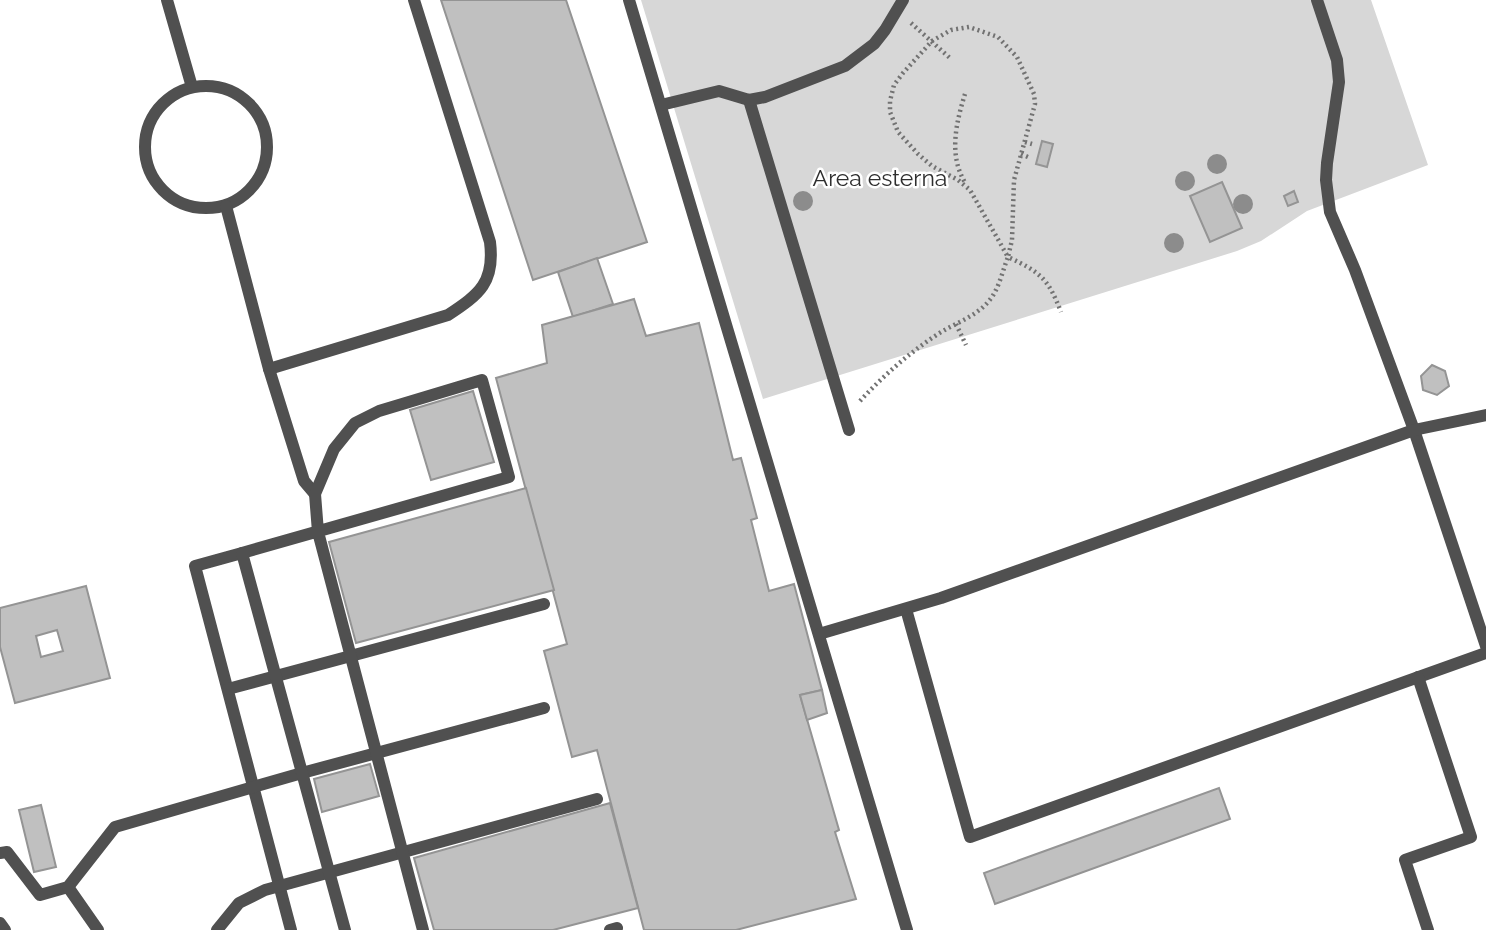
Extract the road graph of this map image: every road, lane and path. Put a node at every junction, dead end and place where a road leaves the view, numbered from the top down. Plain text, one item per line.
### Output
1 (167, 0) edge
2 (414, 0) edge
3 (629, 0) edge
4 (1317, 0) edge
5 (900, 5) edge
6 (932, 41) junction
7 (951, 59) dead end
8 (192, 87) junction
9 (965, 94) dead end
10 (749, 100) junction
11 (661, 105) junction
12 (1025, 142) junction
13 (1032, 144) dead end
14 (1021, 154) junction
15 (1028, 157) dead end
16 (970, 190) junction
17 (226, 206) junction
18 (1008, 257) junction
19 (1061, 312) dead end
20 (957, 324) junction
21 (966, 345) dead end
22 (269, 369) junction
23 (1486, 415) edge
24 (847, 424) joint
25 (1414, 430) junction
26 (315, 494) junction
27 (318, 532) junction
28 (242, 553) junction
29 (544, 604) dead end
30 (906, 609) junction
31 (819, 634) junction
32 (1486, 646) edge
33 (1486, 653) edge
34 (350, 656) junction
35 (275, 676) junction
36 (1418, 677) junction
37 (228, 689) junction
38 (544, 708) dead end
39 (376, 753) junction
40 (302, 773) junction
41 (254, 787) junction
42 (597, 799) dead end
43 (402, 852) junction
44 (0, 853) edge
45 (329, 871) junction
46 (280, 886) junction
47 (68, 887) junction
48 (0, 923) edge
49 (5, 930) edge
50 (98, 930) edge
51 (216, 930) edge
52 (291, 930) edge
53 (345, 930) edge
54 (423, 930) edge
55 (907, 930) edge
56 (1428, 930) edge

1 - 8 lane
2 - 22 lane
3 - 11 lane
4 - 25 lane
5 - 6 path
5 - 10 lane
6 - 7 path
6 - 12 path
6 - 16 path
8 - 17 lane
8 - 17 lane
9 - 16 path
10 - 11 lane
10 - 24 lane
11 - 31 lane
12 - 13 path
12 - 14 path
14 - 15 path
14 - 18 path
16 - 18 path
17 - 22 lane
18 - 19 path
18 - 20 path
20 - 21 path
20 - 24 path
22 - 26 lane
23 - 25 lane
25 - 30 lane
25 - 32 lane
26 - 27 lane
26 - 27 lane
27 - 28 lane
27 - 34 lane
28 - 35 lane
28 - 37 lane
29 - 34 lane
30 - 31 lane
30 - 36 lane
31 - 55 lane
33 - 36 lane
34 - 35 lane
34 - 39 lane
35 - 37 lane
35 - 40 lane
36 - 56 lane
37 - 41 lane
38 - 39 lane
39 - 40 lane
39 - 43 lane
40 - 41 lane
40 - 45 lane
41 - 46 lane
41 - 47 lane
42 - 43 lane
43 - 45 lane
43 - 54 lane
44 - 47 lane
45 - 46 lane
45 - 53 lane
46 - 51 lane
46 - 52 lane
47 - 50 lane
48 - 49 lane

